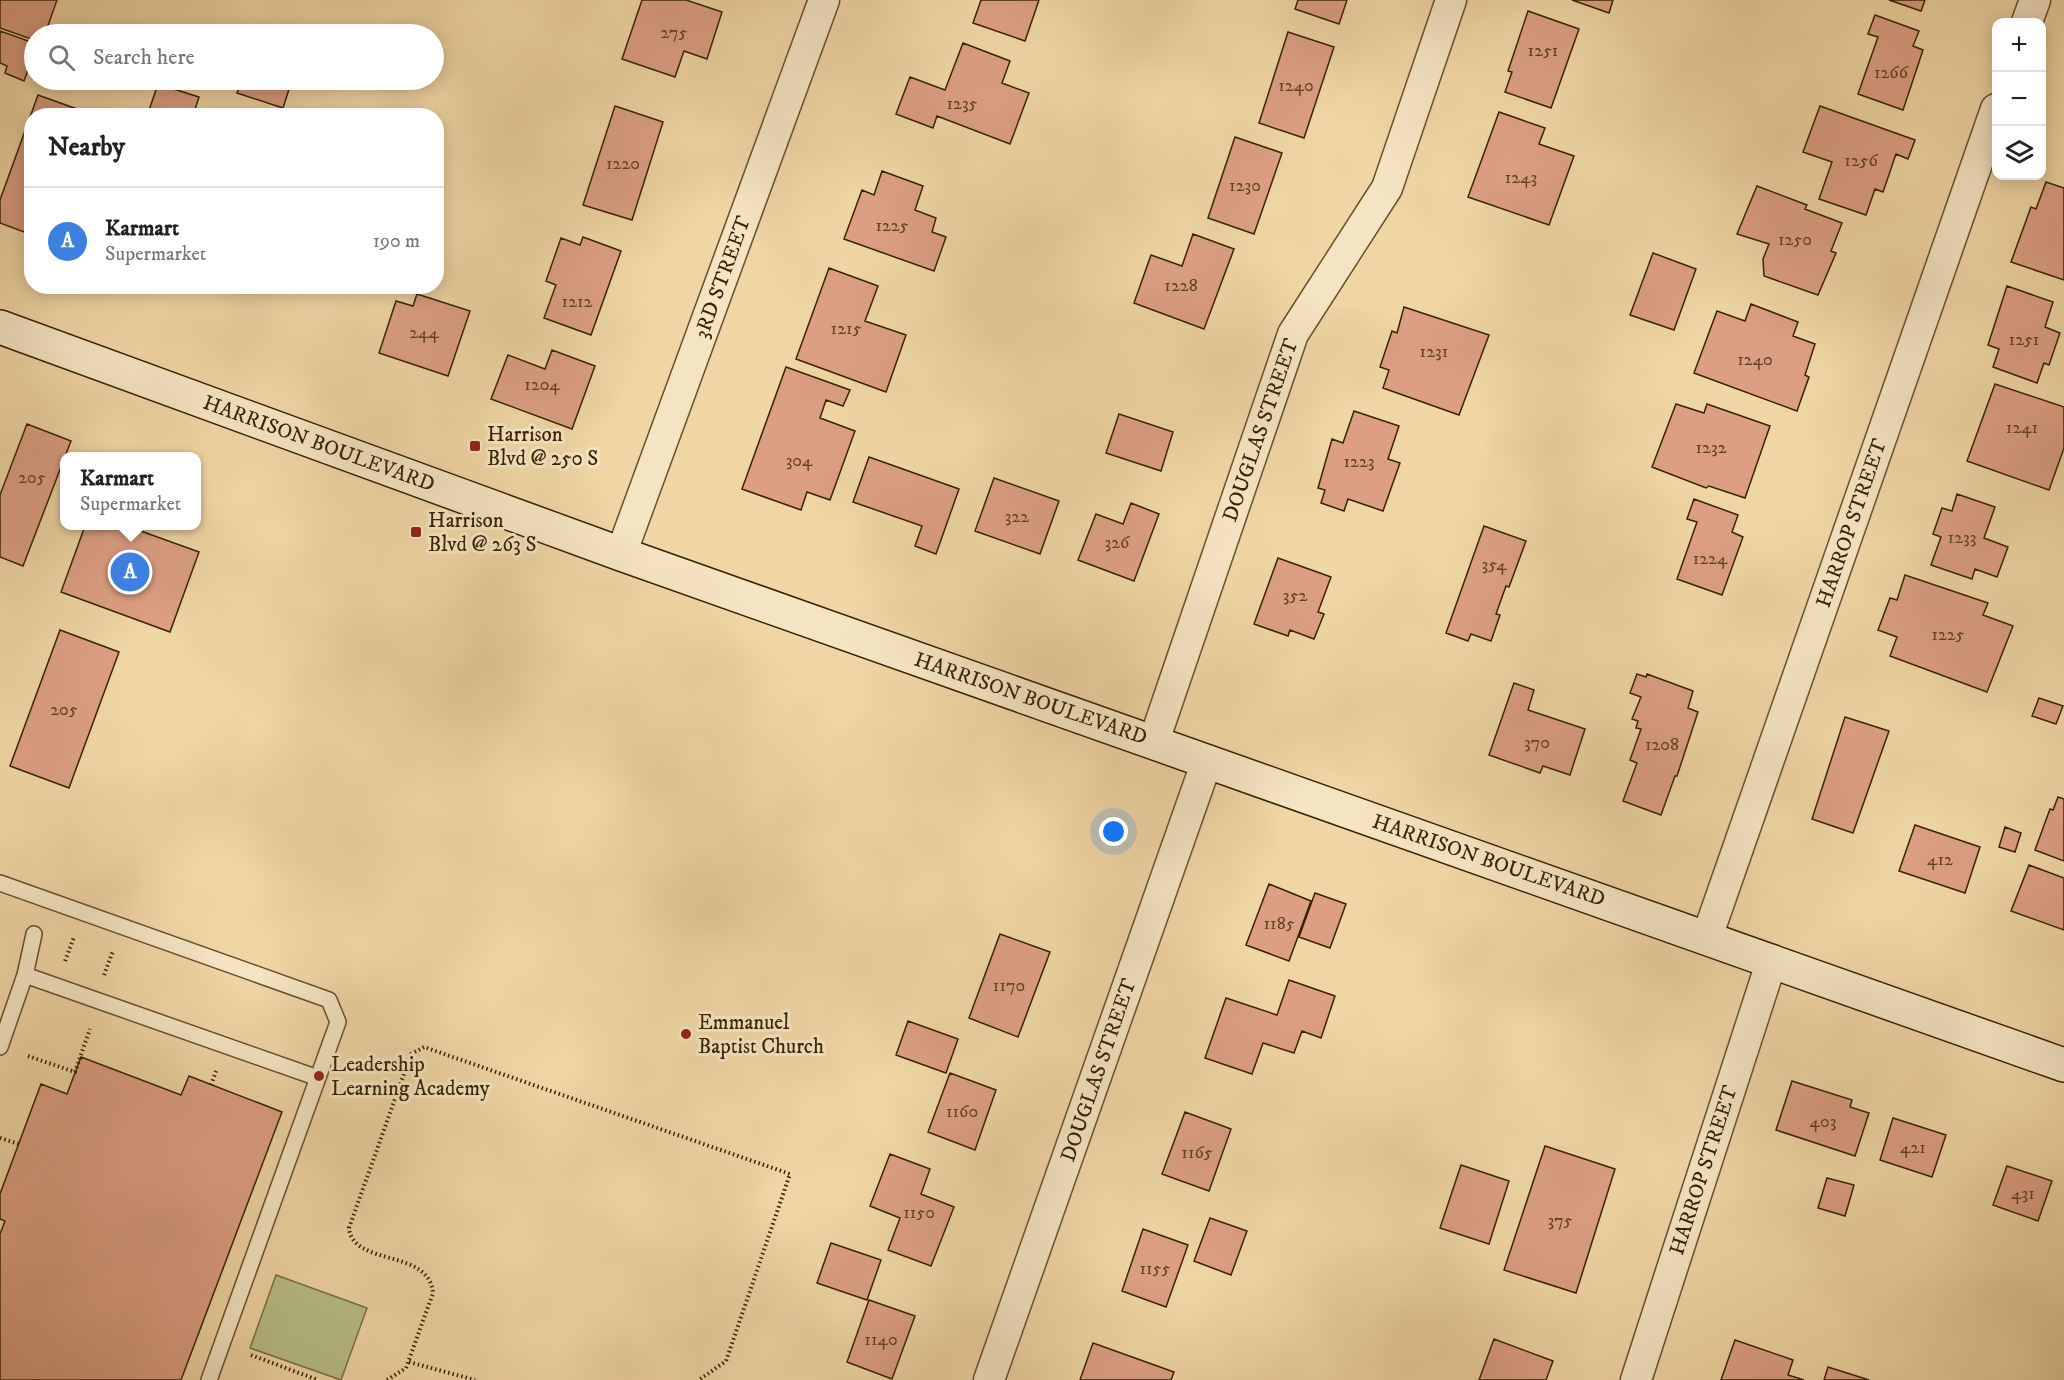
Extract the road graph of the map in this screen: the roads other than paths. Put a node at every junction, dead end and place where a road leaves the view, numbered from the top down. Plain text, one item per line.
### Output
1 (824, 0) edge
2 (1451, 0) edge
3 (2035, 0) edge
4 (2028, 18) edge
5 (1992, 120) edge
6 (0, 327) edge
7 (621, 554) junction
8 (1154, 741) junction
9 (1208, 761) junction
10 (0, 883) edge
11 (34, 934) dead end
12 (1707, 937) junction
13 (1772, 960) junction
14 (25, 975) junction
15 (0, 1047) edge
16 (2064, 1065) edge
17 (318, 1078) junction
18 (209, 1380) edge
19 (989, 1380) edge
20 (1636, 1380) edge

1 - 7 street, 3RD STREET
2 - 8 street, DOUGLAS STREET
3 - 4 street
5 - 12 street, HARROP STREET
6 - 7 main road, HARRISON BOULEVARD
7 - 8 main road, HARRISON BOULEVARD
8 - 9 main road, HARRISON BOULEVARD
9 - 12 main road, HARRISON BOULEVARD
9 - 19 street, DOUGLAS STREET
10 - 17 lane
11 - 14 lane
12 - 13 main road, HARRISON BOULEVARD
13 - 16 main road, HARRISON BOULEVARD
13 - 20 street, HARROP STREET
14 - 15 lane
14 - 17 lane
17 - 18 lane

